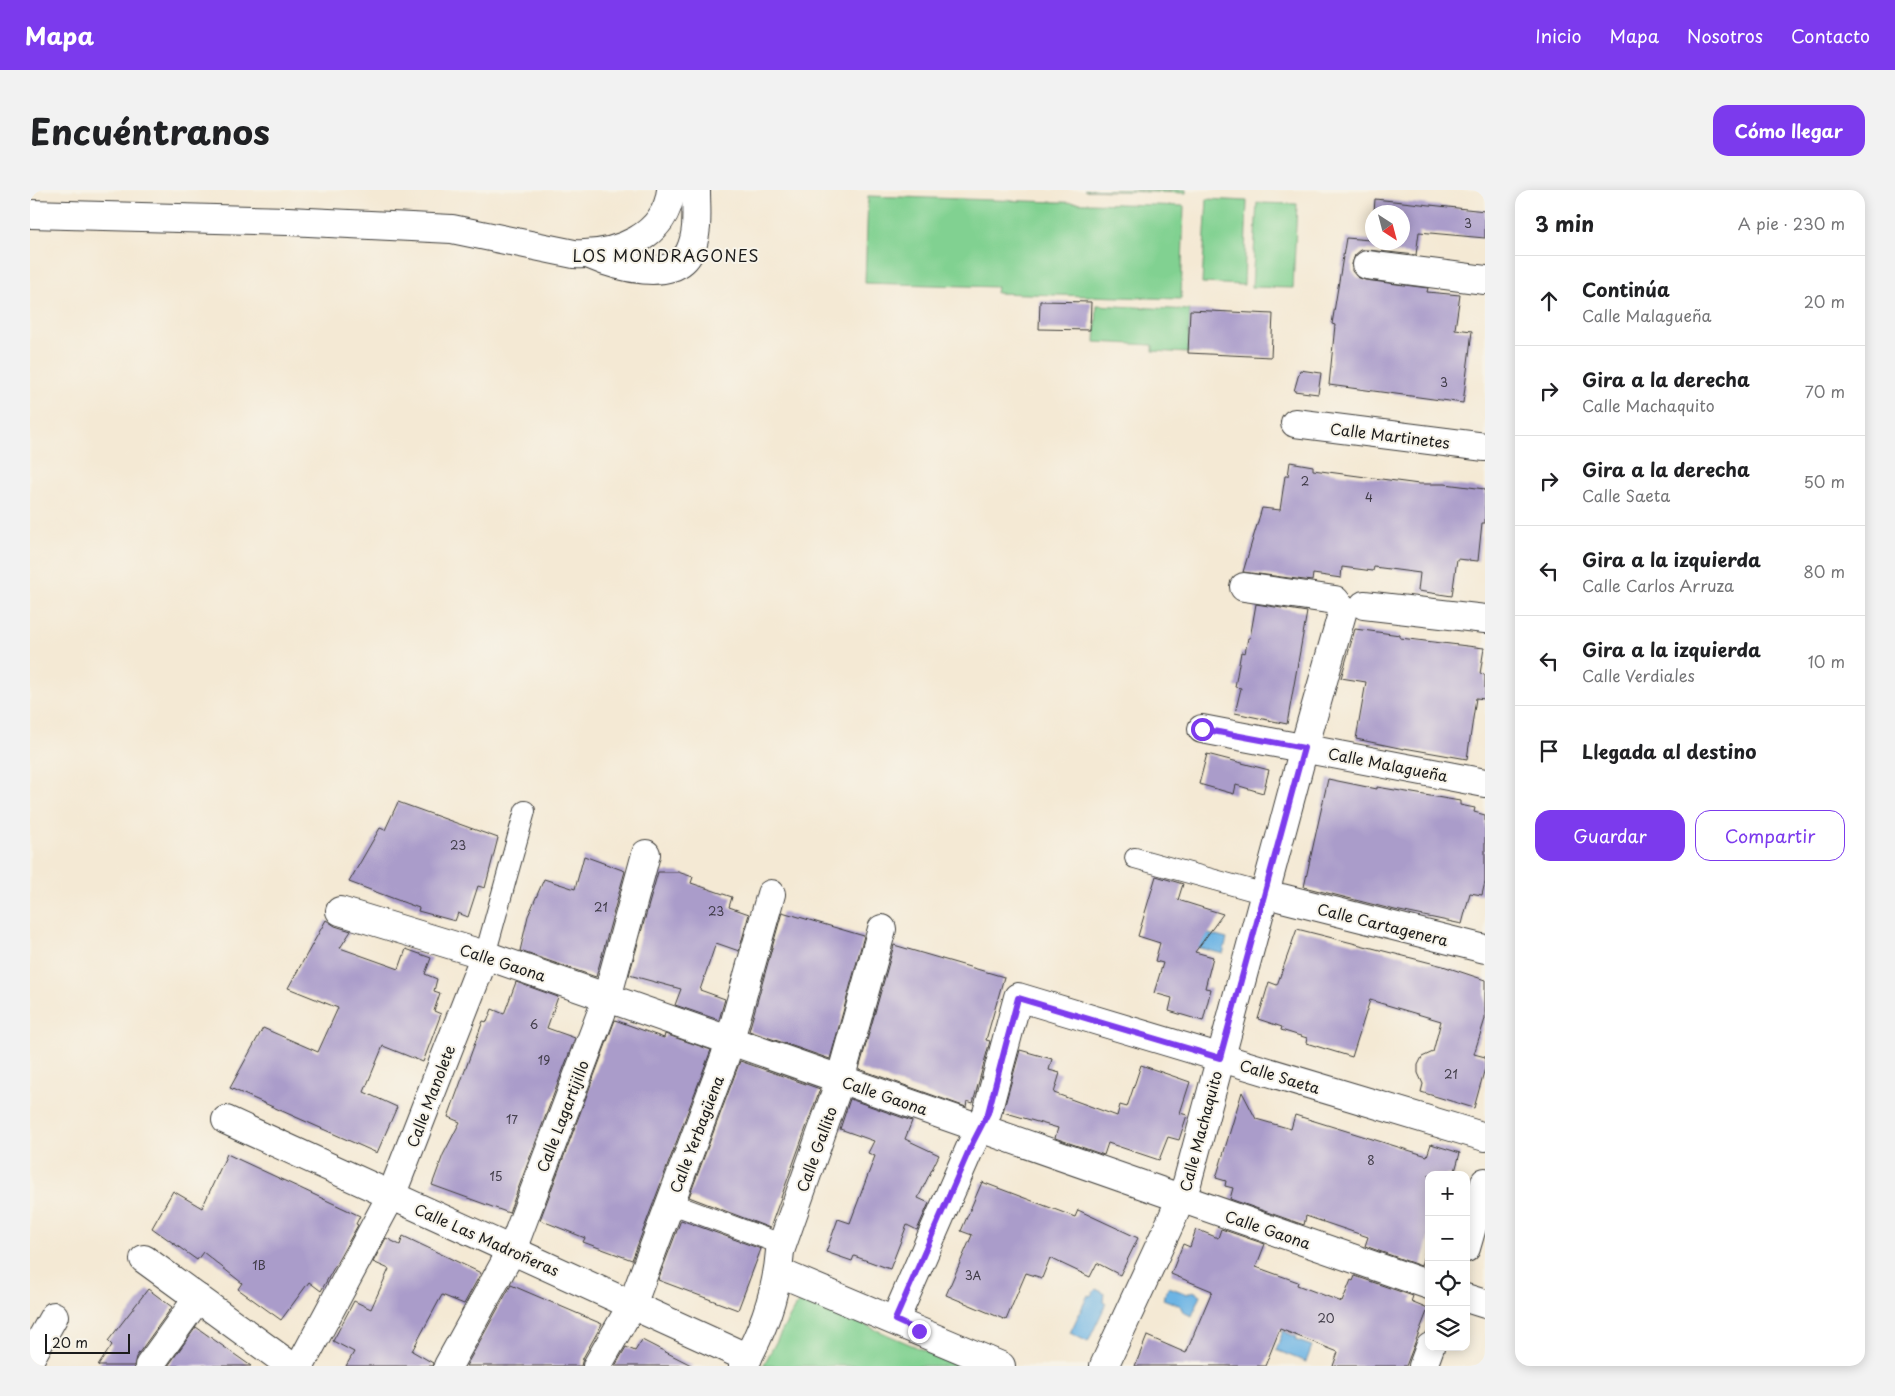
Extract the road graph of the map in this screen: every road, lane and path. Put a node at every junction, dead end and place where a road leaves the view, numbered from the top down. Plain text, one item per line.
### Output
1 (671, 190) edge
2 (696, 190) edge
3 (30, 214) edge
4 (656, 225) junction
5 (689, 254) junction
6 (590, 255) junction
7 (1367, 265) dead end
8 (1485, 280) edge
9 (1295, 423) dead end
10 (1485, 447) edge
11 (1244, 588) dead end
12 (1364, 604) dead end
13 (1485, 619) edge
14 (1202, 729) dead end
15 (1304, 748) junction
16 (1485, 783) edge
17 (524, 811) dead end
18 (646, 854) dead end
19 (1135, 858) dead end
20 (1251, 890) dead end
21 (771, 894) dead end
22 (1282, 898) dead end
23 (340, 911) dead end
24 (882, 929) dead end
25 (1485, 949) edge
26 (485, 955) junction
27 (607, 998) junction
28 (730, 1041) junction
29 (1220, 1058) junction
30 (840, 1080) junction
31 (226, 1120) dead end
32 (980, 1129) junction
33 (1485, 1137) edge
34 (1485, 1182) edge
35 (391, 1196) junction
36 (1181, 1198) junction
37 (670, 1203) junction
38 (1470, 1234) edge
39 (770, 1240) dead end
40 (512, 1250) junction
41 (144, 1258) dead end
42 (778, 1272) junction
43 (1425, 1284) edge
44 (198, 1298) junction
45 (1470, 1299) edge
46 (1485, 1304) edge
47 (632, 1305) junction
48 (54, 1316) dead end
49 (895, 1320) junction
50 (1429, 1351) edge
51 (30, 1359) edge
52 (746, 1362) edge
53 (149, 1366) edge
54 (291, 1366) edge
55 (300, 1366) edge
56 (448, 1366) edge
57 (597, 1366) edge
58 (1001, 1366) edge
59 (1104, 1366) edge
60 (1423, 1366) edge

1 - 4 street
2 - 5 street
3 - 6 street
4 - 5 street
4 - 6 street
5 - 6 street
7 - 8 street
9 - 10 street, Calle Martinetes
11 - 15 street, Calle Machaquito
12 - 13 street
14 - 15 street, Calle Malagueña
15 - 16 street, Calle Malagueña
15 - 29 street, Calle Machaquito
17 - 26 street, Calle Manolete
18 - 27 street, Calle Lagartijillo
19 - 20 street
21 - 28 street, Calle Yerbagüena
22 - 25 street, Calle Cartagenera
23 - 26 street, Calle Gaona
24 - 30 street, Calle Gallito
26 - 27 street, Calle Gaona
26 - 35 street, Calle Manolete
27 - 28 street, Calle Gaona
27 - 40 street, Calle Lagartijillo
28 - 30 street, Calle Gaona
28 - 37 street, Calle Yerbagüena
29 - 32 street, Calle Saeta
29 - 33 street, Calle Saeta
29 - 36 street, Calle Machaquito
30 - 32 street, Calle Gaona
30 - 42 street, Calle Gallito
31 - 35 street, Calle Las Madroñeras
32 - 36 street, Calle Gaona
32 - 49 street
34 - 38 street
35 - 40 street, Calle Las Madroñeras
35 - 55 street, Calle Manolete
36 - 43 street, Calle Gaona
36 - 59 street, Calle Machaquito
37 - 39 street
37 - 47 street, Calle Yerbagüena
40 - 47 street, Calle Las Madroñeras
40 - 56 street, Calle Lagartijillo
41 - 44 street
42 - 49 street
42 - 52 street, Calle Gallito
44 - 53 street
44 - 54 street
45 - 46 street
47 - 52 street, Calle Las Madroñeras
47 - 57 street, Calle Yerbagüena
48 - 51 street
49 - 58 street
50 - 60 street

